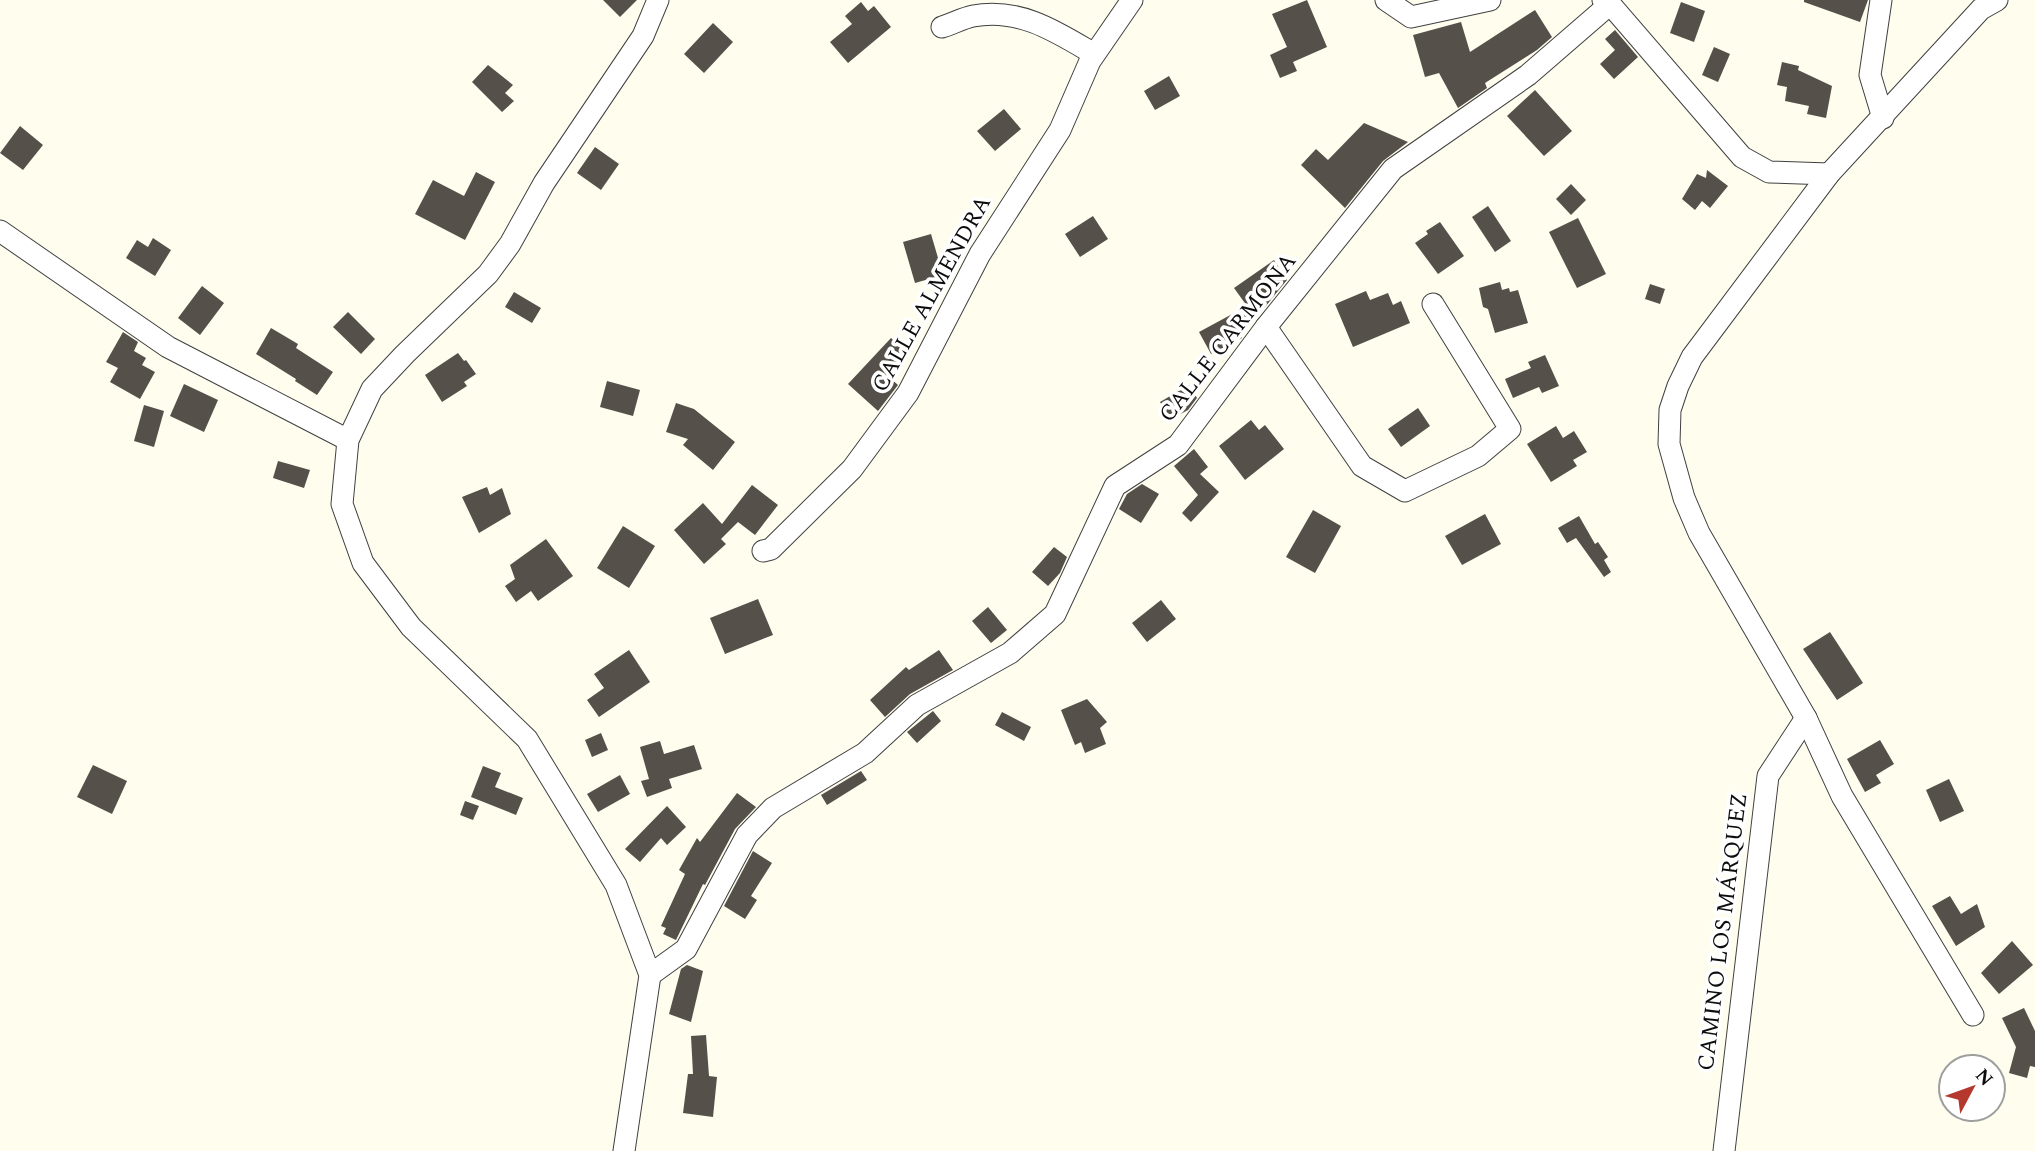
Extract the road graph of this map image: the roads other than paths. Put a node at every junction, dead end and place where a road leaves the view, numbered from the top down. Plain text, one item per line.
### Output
1 (658, 0) edge
2 (1132, 0) edge
3 (1385, 0) edge
4 (1490, 0) edge
5 (1881, 0) edge
6 (1997, 0) edge
7 (1606, 2) edge
8 (942, 27) dead end
9 (1094, 54) junction
10 (1882, 118) junction
11 (1829, 174) junction
12 (0, 231) edge
13 (1433, 304) dead end
14 (1266, 327) junction
15 (348, 440) junction
16 (763, 551) dead end
17 (1806, 718) junction
18 (650, 975) junction
19 (1973, 1015) dead end
20 (624, 1151) edge
21 (1724, 1151) edge

1 - 15 street
2 - 9 street, CALLE ALMENDRA
3 - 4 street
5 - 10 street
6 - 10 street
7 - 11 street
7 - 14 street, CALLE CARMONA
8 - 9 street
9 - 16 street, CALLE ALMENDRA
10 - 11 street
11 - 17 street
12 - 15 street
13 - 14 street
14 - 18 street, CALLE CARMONA
15 - 18 street
17 - 19 street
17 - 21 street, CAMINO LOS MÁRQUEZ
18 - 20 street

